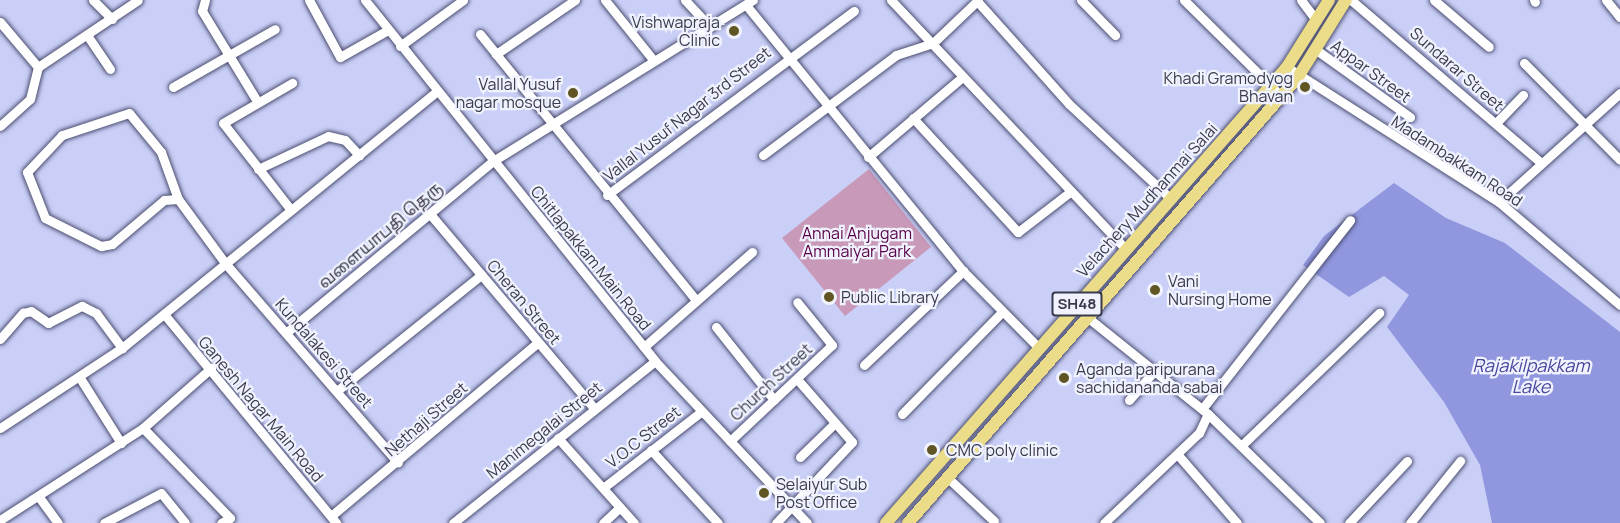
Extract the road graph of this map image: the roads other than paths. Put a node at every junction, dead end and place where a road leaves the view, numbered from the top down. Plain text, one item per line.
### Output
1 (93, 0) edge
2 (138, 0) edge
3 (205, 0) edge
4 (309, 0) edge
5 (365, 0) edge
6 (463, 0) edge
7 (575, 0) edge
8 (605, 0) edge
9 (685, 0) edge
10 (891, 0) edge
11 (1081, 0) edge
12 (1184, 0) edge
13 (1301, 0) edge
14 (1329, 0) edge
15 (1346, 0) edge
16 (1351, 0) edge
17 (1434, 0) edge
18 (1606, 0) edge
19 (977, 1) edge
20 (750, 3) edge
21 (854, 11) dead end
22 (1620, 17) edge
23 (112, 18) junction
24 (1317, 21) junction
25 (0, 22) edge
26 (710, 27) junction
27 (275, 29) dead end
28 (388, 30) junction
29 (480, 34) dead end
30 (1115, 34) dead end
31 (87, 35) junction
32 (933, 43) junction
33 (400, 46) junction
34 (1489, 47) dead end
35 (1315, 49) junction
36 (496, 54) junction
37 (227, 55) junction
38 (786, 57) junction
39 (654, 61) junction
40 (1524, 63) dead end
41 (38, 66) junction
42 (1287, 67) junction
43 (110, 69) dead end
44 (1298, 77) junction
45 (960, 79) junction
46 (292, 83) dead end
47 (173, 87) dead end
48 (1269, 87) junction
49 (436, 92) junction
50 (1620, 93) edge
51 (1523, 95) dead end
52 (1281, 96) junction
53 (257, 101) junction
54 (827, 107) junction
55 (1410, 117) dead end
56 (913, 118) junction
57 (1496, 123) junction
58 (1588, 123) junction
59 (550, 124) junction
60 (0, 126) edge
61 (358, 155) junction
62 (763, 155) dead end
63 (867, 157) junction
64 (1620, 160) edge
65 (493, 161) junction
66 (1541, 163) junction
67 (258, 169) junction
68 (1070, 192) junction
69 (607, 195) junction
70 (178, 199) junction
71 (1172, 199) junction
72 (1498, 202) junction
73 (291, 210) junction
74 (430, 214) junction
75 (1350, 220) dead end
76 (1126, 249) junction
77 (752, 252) dead end
78 (225, 263) junction
79 (963, 271) junction
80 (482, 275) junction
81 (695, 299) junction
82 (797, 302) dead end
83 (1620, 305) edge
84 (1002, 312) junction
85 (1379, 313) dead end
86 (164, 314) junction
87 (1087, 317) junction
88 (716, 327) dead end
89 (286, 332) junction
90 (0, 339) edge
91 (538, 342) junction
92 (644, 347) junction
93 (1038, 347) junction
94 (122, 348) junction
95 (655, 361) junction
96 (864, 365) dead end
97 (212, 368) junction
98 (1154, 371) junction
99 (80, 378) junction
100 (796, 379) junction
101 (338, 390) junction
102 (774, 400) junction
103 (1129, 400) dead end
104 (595, 409) junction
105 (702, 411) junction
106 (1205, 411) junction
107 (902, 414) dead end
108 (835, 423) junction
109 (0, 428) edge
110 (143, 428) junction
111 (558, 438) junction
112 (730, 441) junction
113 (121, 443) junction
114 (1241, 446) junction
115 (651, 450) junction
116 (1178, 455) junction
117 (800, 457) dead end
118 (1407, 461) dead end
119 (1460, 461) dead end
120 (398, 463) junction
121 (948, 478) junction
122 (603, 488) junction
123 (39, 497) junction
124 (620, 507) junction
125 (792, 507) junction
126 (0, 520) edge
127 (334, 520) edge
128 (994, 521) dead end
129 (58, 523) edge
130 (104, 523) edge
131 (185, 523) edge
132 (221, 523) edge
133 (453, 523) edge
134 (603, 523) edge
135 (634, 523) edge
136 (718, 523) edge
137 (776, 523) edge
138 (807, 523) edge
139 (886, 523) edge
140 (908, 523) edge
141 (1104, 523) edge
142 (1237, 523) edge
143 (1320, 523) edge
144 (1349, 523) edge
145 (1410, 523) edge

1 - 23 street
2 - 23 street
3 - 37 street
4 - 28 street
5 - 28 street, Chitlapakkam Main Road
6 - 33 street
7 - 36 street
8 - 39 street
9 - 26 street
10 - 32 street
11 - 30 street
12 - 48 street
13 - 24 street
14 - 24 main road, Velachery Mudhanmai Salai / SH48
15 - 35 main road, Velachery Mudhanmai Salai / SH48
16 - 57 street, Sundarar Street
17 - 34 street
18 - 22 street
19 - 32 street
19 - 71 street
20 - 26 street, வளையாபதி தெரு
20 - 38 street
21 - 38 street, Vallal Yusuf Nagar 3rd Street
23 - 31 street
24 - 42 main road, Velachery Mudhanmai Salai / SH48
25 - 41 street
26 - 39 street, வளையாபதி தெரு
27 - 37 street
28 - 33 street, Chitlapakkam Main Road
29 - 36 street
31 - 41 street
31 - 43 street
32 - 45 street
32 - 54 street
33 - 49 street, Chitlapakkam Main Road
35 - 44 main road, Velachery Mudhanmai Salai / SH48
35 - 55 street, Appar Street
36 - 59 street
37 - 47 street
37 - 53 street
38 - 54 street
38 - 69 street, Vallal Yusuf Nagar 3rd Street
39 - 59 street, வளையாபதி தெரு
40 - 58 street
41 - 60 street
42 - 44 street, Madambakkam Road
42 - 48 main road, Velachery Mudhanmai Salai / SH48
44 - 52 main road, Velachery Mudhanmai Salai / SH48
44 - 72 street, Madambakkam Road
45 - 56 street
45 - 68 street
46 - 53 street
48 - 52 street
48 - 71 main road, Velachery Mudhanmai Salai / SH48
49 - 61 street
49 - 65 street, Chitlapakkam Main Road
50 - 58 street
51 - 57 street
52 - 87 main road, Velachery Mudhanmai Salai / SH48
53 - 67 street
54 - 62 street
54 - 63 street
56 - 63 street
56 - 68 street
57 - 66 street, Sundarar Street
58 - 64 street
58 - 66 street
59 - 65 street, வளையாபதி தெரு
59 - 69 street
61 - 67 street
61 - 73 street
63 - 79 street
65 - 74 street, வளையாபதி தெரு
65 - 92 street, Chitlapakkam Main Road
66 - 72 street
67 - 73 street
68 - 76 street
69 - 81 street
70 - 70 street
70 - 78 street, Kundalakesi Street
71 - 76 main road, Velachery Mudhanmai Salai / SH48
72 - 83 street, Madambakkam Road
73 - 78 street
74 - 80 street, Cheran Street
74 - 89 street, வளையாபதி தெரு
75 - 106 street
76 - 93 main road, Velachery Mudhanmai Salai / SH48
77 - 81 street
78 - 86 street
78 - 89 street, Kundalakesi Street
79 - 84 street
79 - 96 street
80 - 91 street, Cheran Street
80 - 101 street
81 - 92 street
82 - 100 street, Church Street
84 - 93 street
84 - 107 street
85 - 114 street
86 - 94 street
86 - 97 street, Ganesh Nagar Main Road
87 - 98 street
87 - 121 main road, Velachery Mudhanmai Salai / SH48
88 - 102 street
89 - 101 street, Kundalakesi Street
90 - 94 street
91 - 104 street, Cheran Street
91 - 120 street, Nethaji Street
92 - 95 street, Chitlapakkam Main Road
93 - 139 main road, Velachery Mudhanmai Salai / SH48
94 - 99 street
95 - 104 street, Manimegalai Street
95 - 105 street, Chitlapakkam Main Road
97 - 110 street
97 - 127 street, Ganesh Nagar Main Road
98 - 103 street
98 - 106 street
99 - 109 street
99 - 113 street
100 - 102 street, Church Street
100 - 108 street
101 - 120 street, Kundalakesi Street
102 - 112 street, Church Street
104 - 111 street, Manimegalai Street
105 - 112 street, Chitlapakkam Main Road
105 - 115 street, V.O.C Street
106 - 114 street
106 - 116 street
108 - 117 street
108 - 125 street
110 - 113 street
110 - 132 street
111 - 122 street
111 - 133 street, Manimegalai Street
112 - 125 street, Chitlapakkam Main Road
113 - 123 street
114 - 143 street
115 - 122 street, V.O.C Street
115 - 136 street
116 - 141 street
116 - 142 street
118 - 144 street
119 - 145 street
120 - 127 street, Nethaji Street
121 - 128 street
121 - 140 main road, Velachery Mudhanmai Salai / SH48
122 - 124 street
123 - 126 street
123 - 129 street
124 - 134 street
124 - 135 street
125 - 137 street
125 - 138 street, Chitlapakkam Main Road
130 - 131 street

